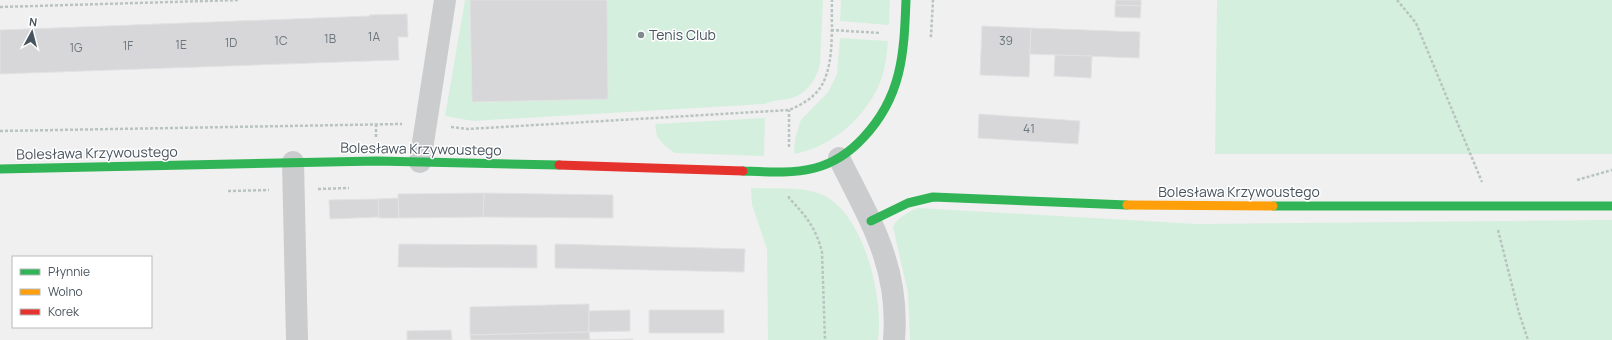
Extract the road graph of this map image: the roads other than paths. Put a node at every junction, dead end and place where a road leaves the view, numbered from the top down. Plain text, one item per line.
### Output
1 (445, 0) edge
2 (906, 0) edge
3 (839, 158) junction
4 (293, 162) junction
5 (420, 162) junction
6 (0, 169) edge
7 (1612, 206) edge
8 (871, 221) junction
9 (297, 340) edge
10 (894, 340) edge

1 - 5 street
2 - 3 street, Bolesława Krzywoustego
3 - 5 street, Bolesława Krzywoustego
3 - 8 street
4 - 5 street, Bolesława Krzywoustego
4 - 6 street, Bolesława Krzywoustego
4 - 9 street
7 - 8 street, Bolesława Krzywoustego
8 - 10 street

